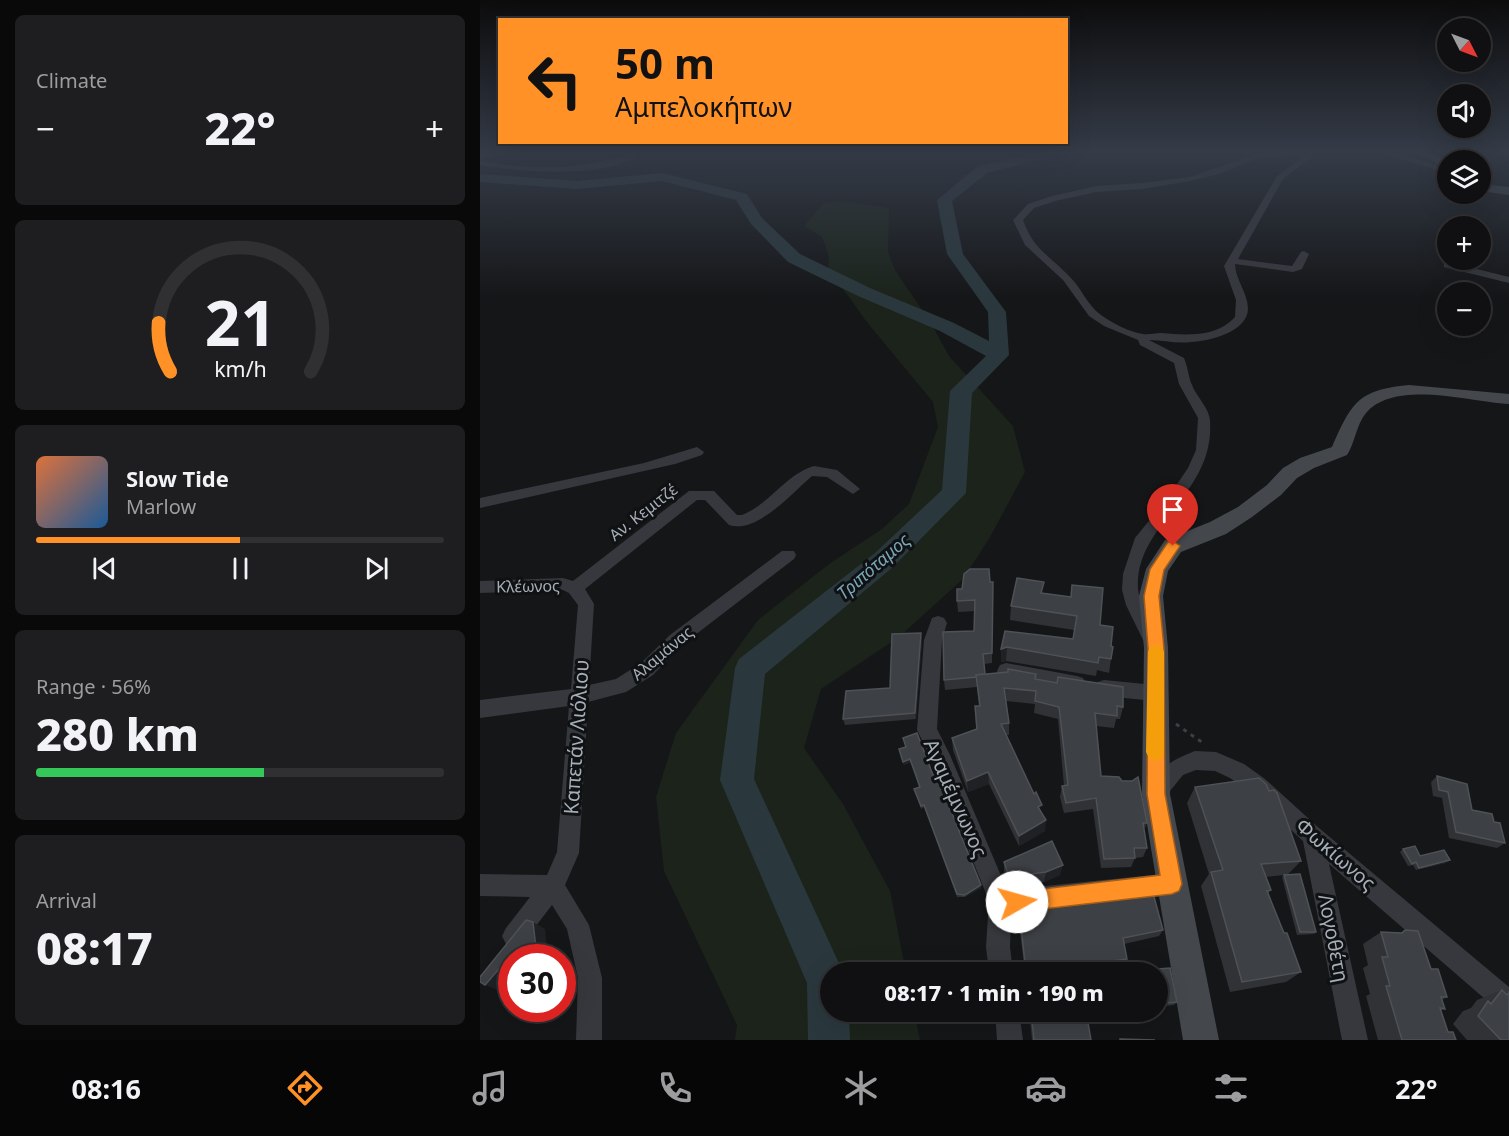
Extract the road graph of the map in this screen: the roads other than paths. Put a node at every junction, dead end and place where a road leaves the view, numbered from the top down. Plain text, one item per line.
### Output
1 (1042, 202) edge
2 (1267, 202) edge
3 (1304, 254) dead end
4 (1232, 261) junction
5 (1468, 270) edge
6 (1509, 280) edge
7 (1143, 338) junction
8 (1509, 399) edge
9 (697, 452) dead end
10 (853, 489) dead end
11 (480, 503) edge
12 (788, 555) dead end
13 (480, 587) edge
14 (575, 588) junction
15 (938, 623) dead end
16 (1156, 648) junction
17 (1006, 671) edge
18 (579, 696) junction
19 (1155, 705) junction
20 (480, 709) edge
21 (1156, 794) junction
22 (1312, 835) junction
23 (1172, 884) junction
24 (480, 885) edge
25 (553, 886) junction
26 (1000, 901) junction
27 (506, 944) edge
28 (1000, 962) edge
29 (1509, 1003) edge
30 (1008, 1022) edge
31 (589, 1040) edge
32 (1010, 1040) edge
33 (1200, 1040) edge
34 (1355, 1040) edge

1 - 7 street
2 - 4 street
3 - 4 street
4 - 7 street
5 - 6 street
7 - 16 street
8 - 16 street
9 - 11 street
10 - 14 street, Αν. Κεμιτζέ
12 - 18 street, Αλαμάνας
13 - 14 street, Κλέωνος
14 - 18 street, Καπετάν Λιόλιου
15 - 26 street, Αγαμέμνωνος
16 - 19 street
17 - 19 street
18 - 20 street, Αλαμάνας
18 - 25 street, Καπετάν Λιόλιου
19 - 21 street
21 - 22 street, Φωκίωνος
21 - 23 street
22 - 29 street, Φωκίωνος
22 - 34 street, Λογοθέτη
23 - 26 street
23 - 33 street
24 - 25 street
25 - 27 street, Καπετάν Λιόλιου
25 - 31 street
26 - 28 street, Αγαμέμνωνος
30 - 32 street

